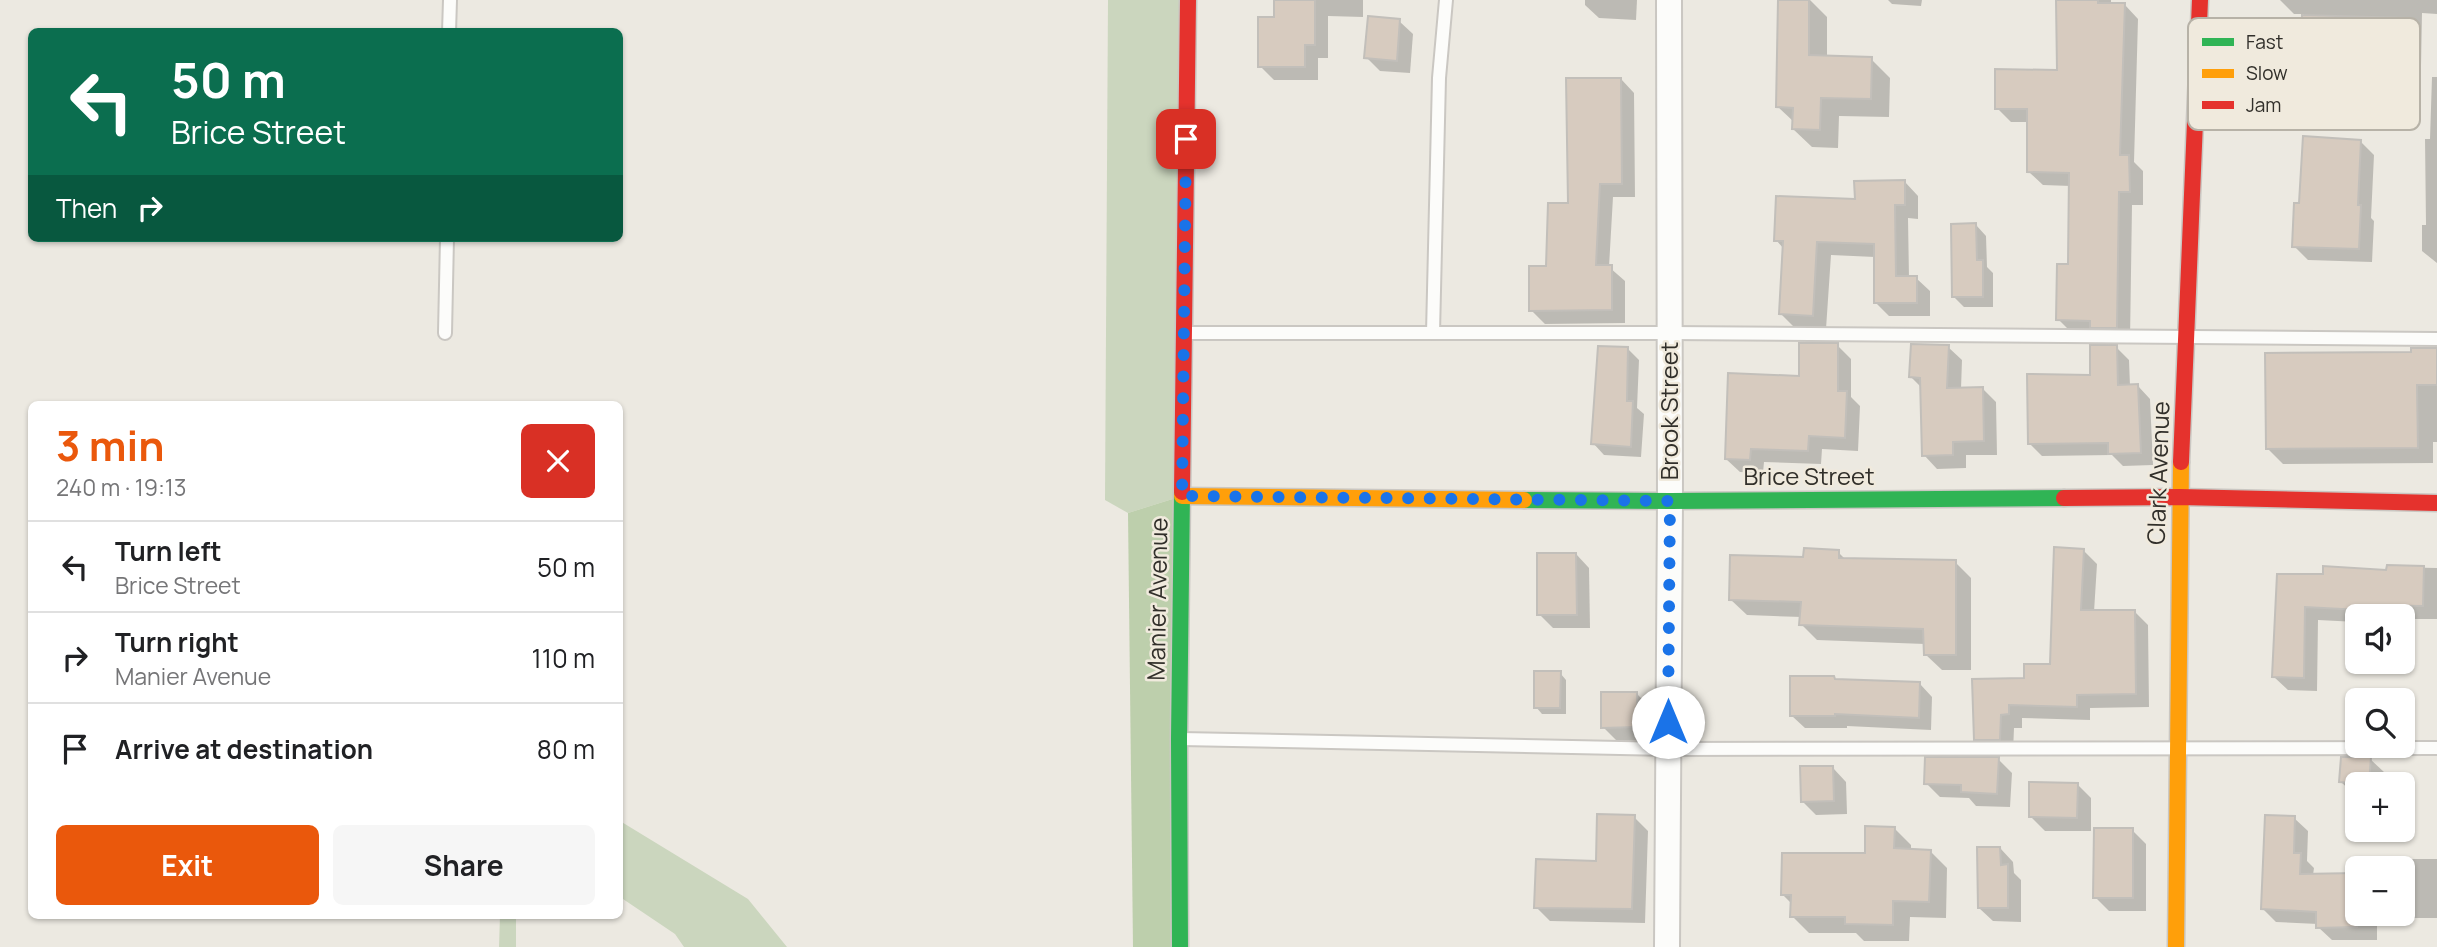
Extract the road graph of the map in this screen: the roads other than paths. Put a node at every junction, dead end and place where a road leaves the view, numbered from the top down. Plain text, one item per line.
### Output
1 (450, 0) edge
2 (1188, 0) edge
3 (1446, 0) edge
4 (1669, 0) edge
5 (2200, 0) edge
6 (2199, 18) edge
7 (449, 28) edge
8 (2195, 130) edge
9 (447, 242) edge
10 (1670, 332) junction
11 (446, 333) dead end
12 (1184, 333) junction
13 (1433, 333) junction
14 (2187, 337) junction
15 (2437, 339) edge
16 (1182, 496) junction
17 (2180, 497) junction
18 (1670, 501) junction
19 (2437, 503) edge
20 (1179, 739) junction
21 (2178, 748) junction
22 (2437, 748) edge
23 (1668, 749) junction
24 (1180, 947) edge
25 (1667, 947) edge
26 (2176, 947) edge

1 - 7 lane
2 - 12 street, Manier Avenue
3 - 13 lane
4 - 10 street, Brook Street
5 - 6 street, Clark Avenue
8 - 14 street, Clark Avenue
9 - 11 lane
10 - 13 lane
10 - 14 lane
10 - 18 street, Brook Street
12 - 13 lane
12 - 16 street, Manier Avenue
14 - 15 lane
14 - 17 street, Clark Avenue
16 - 18 street, Brice Street
16 - 20 street, Manier Avenue
17 - 18 street, Brice Street
17 - 19 street, Brice Street
17 - 21 street, Clark Avenue
18 - 23 street, Brook Street
20 - 23 lane
20 - 24 street, Manier Avenue
21 - 22 lane
21 - 23 lane
21 - 26 street, Clark Avenue
23 - 25 street, Brook Street

